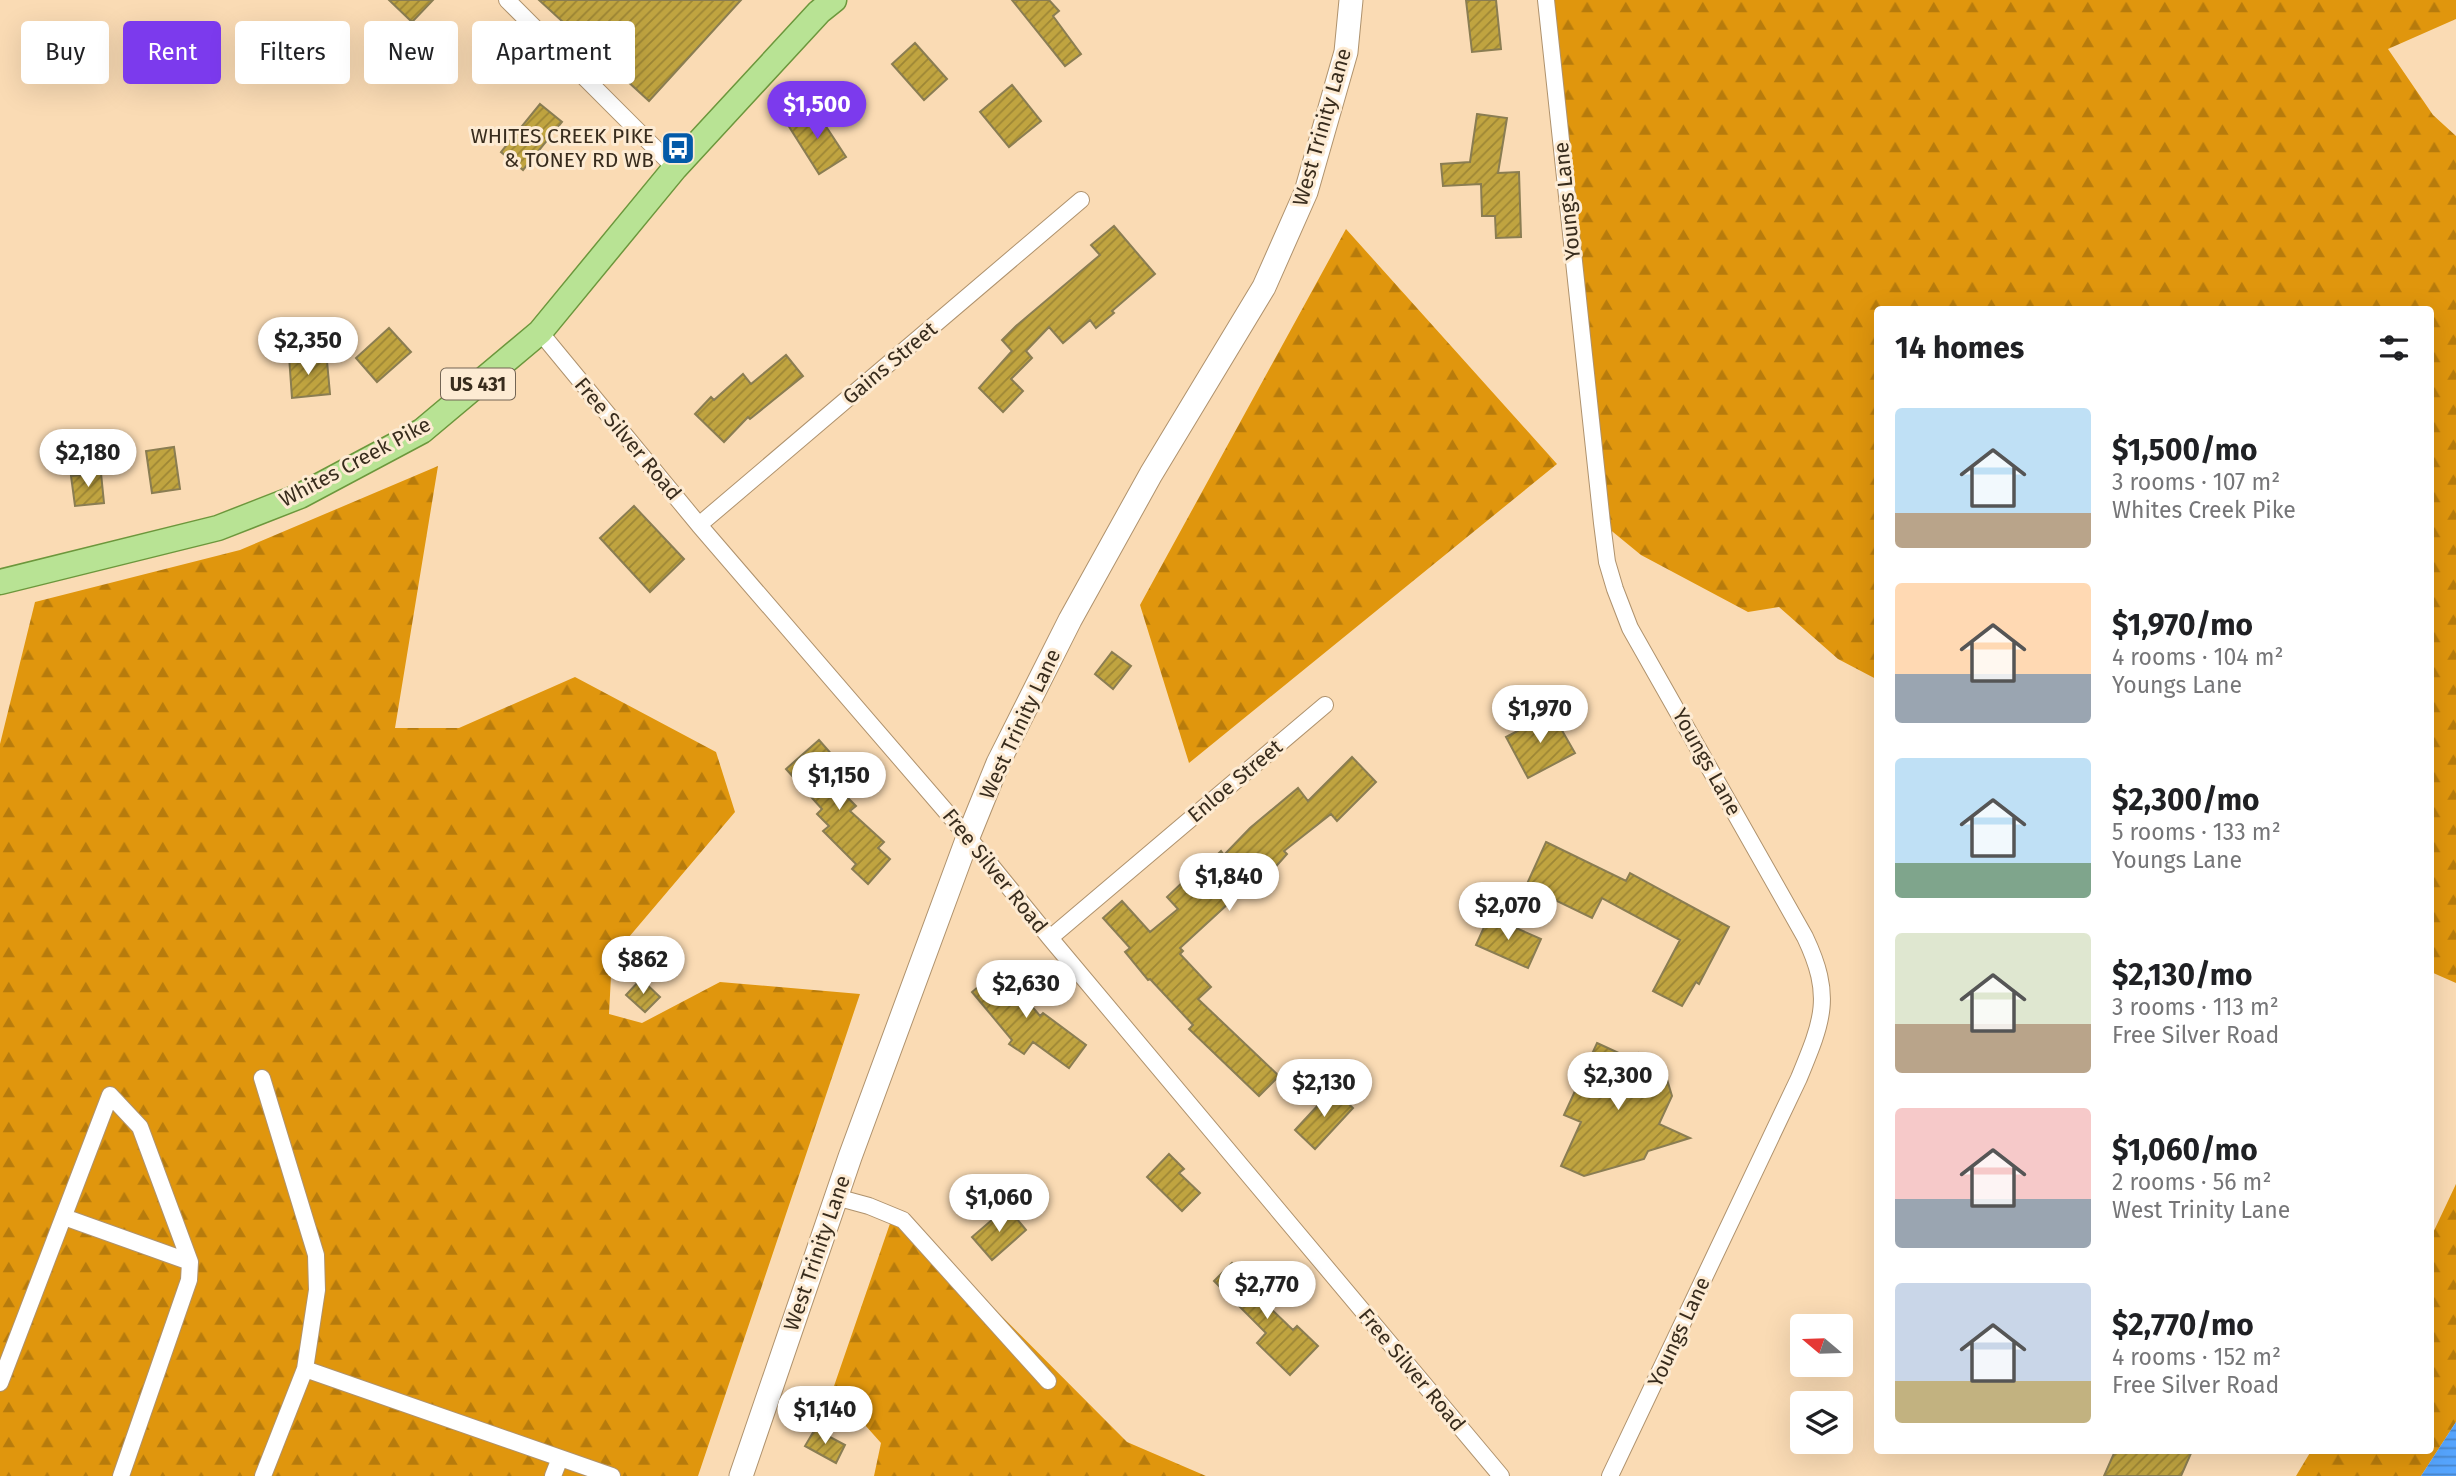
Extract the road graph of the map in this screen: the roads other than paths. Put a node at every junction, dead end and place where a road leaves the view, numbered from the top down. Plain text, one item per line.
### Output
1 (507, 0) edge
2 (834, 0) edge
3 (1351, 0) edge
4 (1546, 0) edge
5 (675, 168) junction
6 (1081, 200) dead end
7 (540, 332) junction
8 (699, 525) junction
9 (0, 582) edge
10 (1325, 705) dead end
11 (968, 837) junction
12 (1050, 938) junction
13 (262, 1077) dead end
14 (836, 1197) junction
15 (64, 1217) junction
16 (190, 1262) junction
17 (305, 1369) junction
18 (1048, 1381) dead end
19 (0, 1383) edge
20 (560, 1458) junction
21 (121, 1476) edge
22 (263, 1476) edge
23 (553, 1476) edge
24 (612, 1476) edge
25 (741, 1476) edge
26 (1501, 1476) edge
27 (1610, 1476) edge

1 - 5 street
2 - 5 main road, Whites Creek Pike / US 431
3 - 11 main road, West Trinity Lane
4 - 27 street, Youngs Lane
5 - 7 main road, Whites Creek Pike / US 431
6 - 8 street, Gains Street
7 - 8 street, Free Silver Road
7 - 9 main road, Whites Creek Pike / US 431
8 - 11 street, Free Silver Road
10 - 12 street, Enloe Street
11 - 12 street, Free Silver Road
11 - 14 main road, West Trinity Lane
12 - 26 street, Free Silver Road
13 - 17 street
14 - 18 street
14 - 25 main road, West Trinity Lane
15 - 16 street
15 - 16 street
15 - 19 street
16 - 21 street
17 - 20 street
17 - 22 street
20 - 23 street
20 - 24 street

